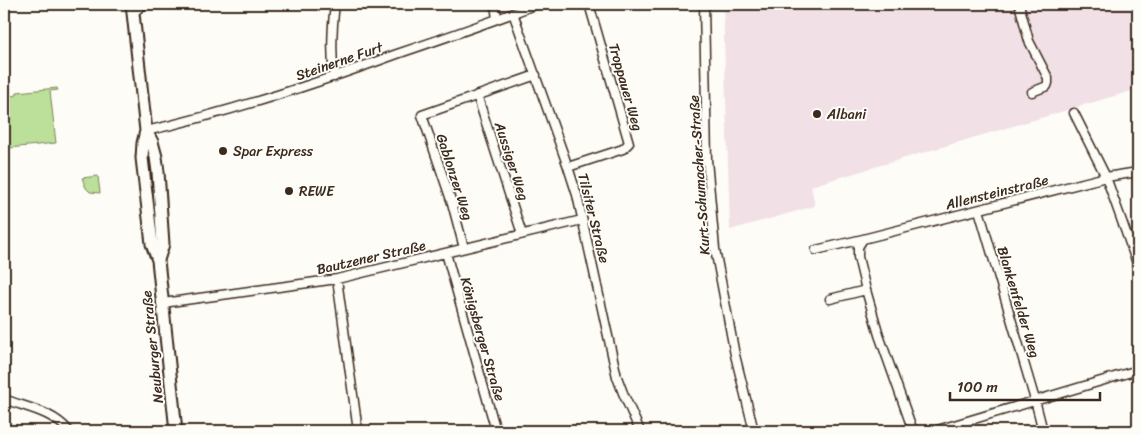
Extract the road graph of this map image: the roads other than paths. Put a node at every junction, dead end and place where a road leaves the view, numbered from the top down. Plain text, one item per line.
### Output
1 (144, 4) edge
2 (335, 4) edge
3 (495, 4) edge
4 (537, 4) edge
5 (589, 4) edge
6 (704, 4) edge
7 (1018, 4) edge
8 (133, 8) edge
9 (513, 13) junction
10 (497, 19) junction
11 (536, 75) junction
12 (334, 77) junction
13 (1032, 92) dead end
14 (477, 95) junction
15 (1074, 113) dead end
16 (146, 130) junction
17 (568, 167) junction
18 (1138, 172) edge
19 (1106, 177) junction
20 (979, 210) junction
21 (582, 220) junction
22 (522, 234) junction
23 (863, 239) junction
24 (464, 248) junction
25 (816, 250) dead end
26 (446, 253) junction
27 (1138, 266) edge
28 (337, 279) junction
29 (866, 290) junction
30 (830, 299) dead end
31 (163, 303) junction
32 (1138, 370) edge
33 (4, 399) edge
34 (1035, 400) junction
35 (69, 431) edge
36 (176, 431) edge
37 (358, 431) edge
38 (496, 431) edge
39 (640, 431) edge
40 (754, 431) edge
41 (913, 431) edge
42 (934, 431) edge
43 (1044, 431) edge

1 - 8 street
2 - 12 street
3 - 10 street
4 - 9 street, Steinerne Furt
5 - 17 street, Troppauer Weg
6 - 40 street, Kurt-Schumacher-Straße
7 - 13 street
8 - 16 street, Neuburger Straße
9 - 10 street, Steinerne Furt
9 - 11 street, Tilsiter Straße
10 - 12 street, Steinerne Furt
11 - 14 street
11 - 17 street, Tilsiter Straße
12 - 16 street, Steinerne Furt
14 - 22 street, Aussiger Weg
14 - 24 street, Gablonzer Weg
15 - 19 street
16 - 31 street, Neuburger Straße
17 - 21 street, Tilsiter Straße
18 - 19 street, Allensteinstraße
19 - 20 street, Allensteinstraße
19 - 27 street
20 - 23 street, Allensteinstraße
20 - 34 street, Blankenfelder Weg
21 - 22 street, Bautzener Straße
21 - 39 street, Tilsiter Straße
22 - 24 street, Bautzener Straße
23 - 25 street, Allensteinstraße
23 - 29 street
24 - 26 street, Bautzener Straße
26 - 28 street, Bautzener Straße
26 - 38 street, Königsberger Straße
28 - 31 street, Bautzener Straße
28 - 37 street
29 - 30 street
29 - 41 street
31 - 36 street, Neuburger Straße
32 - 34 street
33 - 35 street
34 - 42 street
34 - 43 street, Blankenfelder Weg

